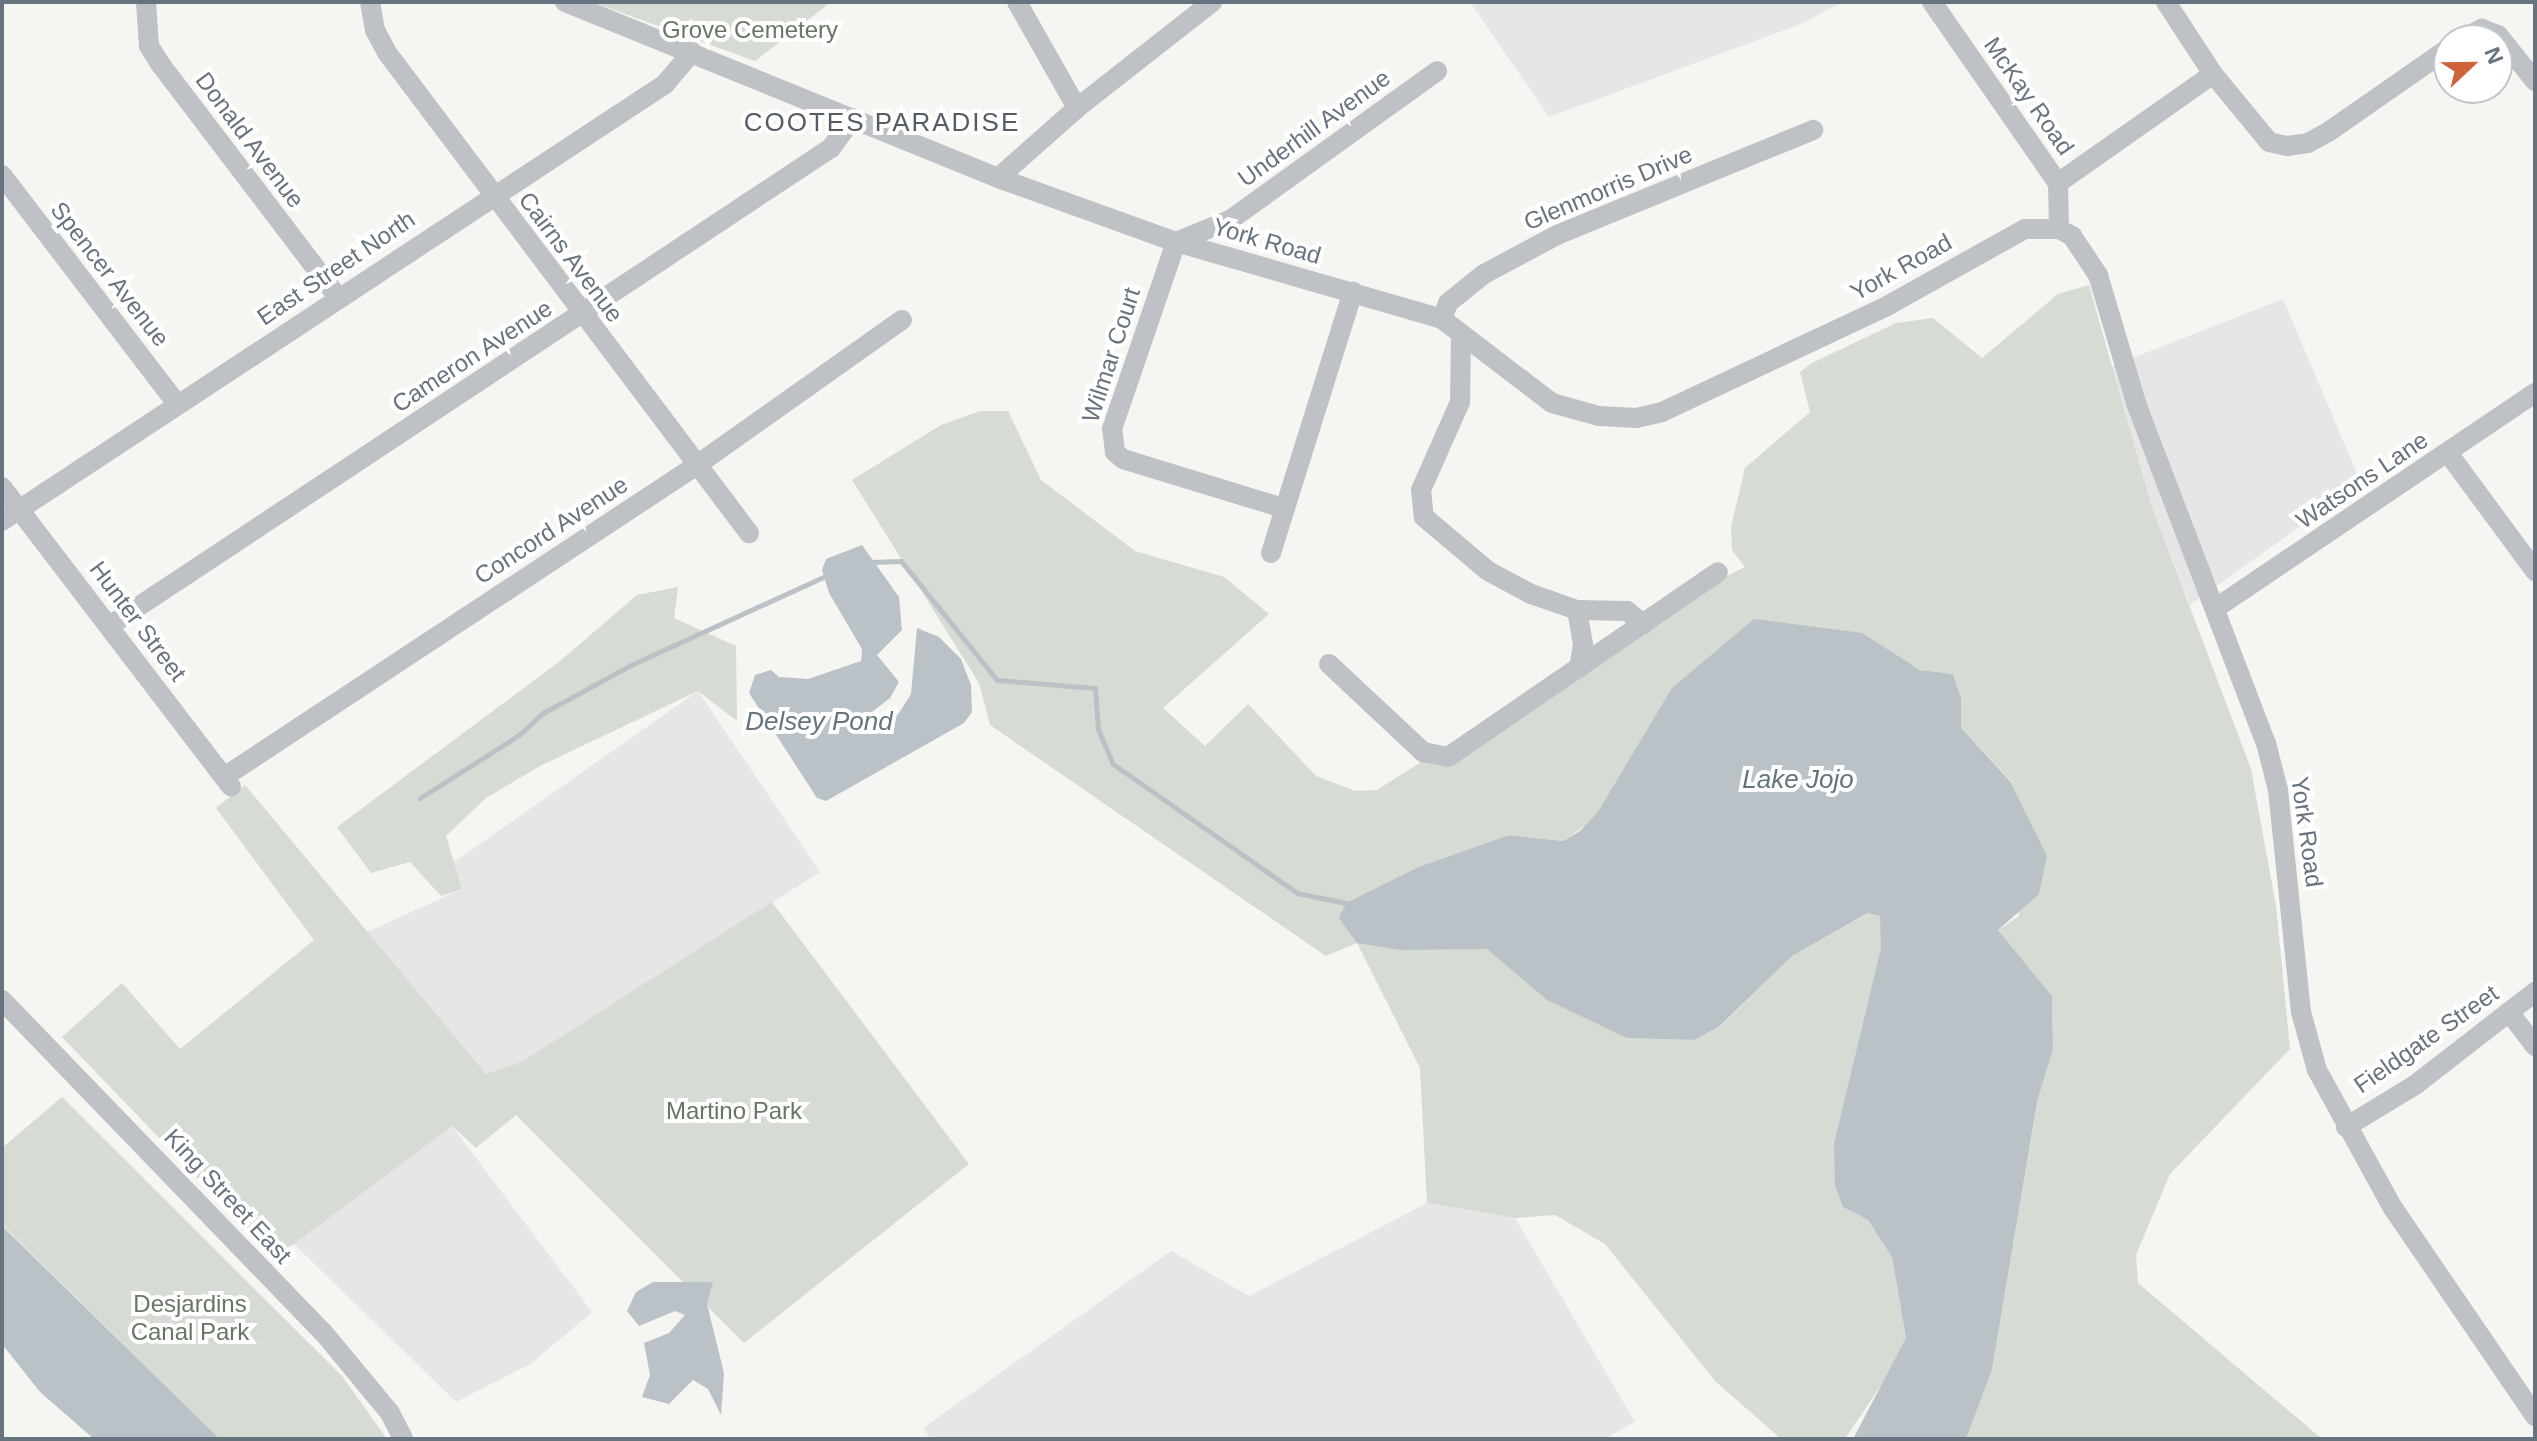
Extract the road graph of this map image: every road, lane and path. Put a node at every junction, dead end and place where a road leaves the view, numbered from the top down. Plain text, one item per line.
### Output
1 (146, 2) edge
2 (370, 2) edge
3 (565, 2) edge
4 (1017, 2) edge
5 (1212, 2) edge
6 (1932, 2) edge
7 (2173, 4) edge
8 (692, 52) junction
9 (2513, 54) edge
10 (2433, 59) edge
11 (1437, 71) dead end
12 (2213, 74) junction
13 (2535, 81) edge
14 (1077, 108) junction
15 (853, 118) junction
16 (1813, 130) dead end
17 (2, 175) edge
18 (998, 178) junction
19 (2058, 183) junction
20 (491, 196) junction
21 (2059, 229) junction
22 (1176, 242) junction
23 (1353, 292) junction
24 (339, 299) junction
25 (581, 314) junction
26 (1442, 319) junction
27 (902, 320) dead end
28 (1461, 334) junction
29 (2535, 393) edge
30 (177, 404) junction
31 (2448, 453) junction
32 (697, 465) junction
33 (2, 487) edge
34 (1283, 508) junction
35 (10, 515) edge
36 (749, 533) dead end
37 (1271, 553) dead end
38 (2535, 571) edge
39 (1718, 572) dead end
40 (2216, 608) junction
41 (1577, 610) junction
42 (1643, 624) junction
43 (109, 626) junction
44 (1329, 664) dead end
45 (1579, 668) junction
46 (228, 782) joint
47 (2535, 992) edge
48 (2, 1000) edge
49 (2509, 1012) junction
50 (2535, 1046) edge
51 (2346, 1127) junction
52 (2535, 1416) edge
53 (403, 1439) edge

1 - 24 street, Donald Avenue
2 - 20 street, Cairns Avenue
3 - 8 street, York Road
4 - 14 street
5 - 14 street
6 - 19 street, McKay Road
7 - 12 street
8 - 15 street, York Road
8 - 20 street, East Street North
9 - 13 street
10 - 12 street
11 - 22 street, Underhill Avenue
12 - 19 street
14 - 18 street
15 - 18 street, York Road
15 - 25 street, Cameron Avenue
16 - 26 street, Glenmorris Drive
17 - 30 street, Spencer Avenue
18 - 22 street, York Road
19 - 21 street, McKay Road
20 - 24 street, East Street North
20 - 25 street, Cairns Avenue
21 - 28 street, York Road
21 - 40 street, York Road
22 - 23 street, York Road
22 - 34 street, Wilmar Court
23 - 26 street, York Road
23 - 34 street
24 - 30 street, East Street North
25 - 32 street, Cairns Avenue
25 - 43 street, Cameron Avenue
26 - 28 street, York Road
27 - 32 street, Concord Avenue
28 - 41 street
29 - 31 street, Watsons Lane
30 - 35 street, East Street North
31 - 38 street
31 - 40 street, Watsons Lane
32 - 36 street, Cairns Avenue
32 - 46 street, Concord Avenue
33 - 35 street, Hunter Street
34 - 37 street
35 - 43 street, Hunter Street
39 - 42 street
40 - 51 street, York Road
41 - 42 street
41 - 45 street
42 - 45 street
43 - 46 street, Hunter Street
44 - 45 street
47 - 49 street, Fieldgate Street
48 - 53 street, King Street East
49 - 50 street
49 - 51 street, Fieldgate Street
51 - 52 street, York Road

